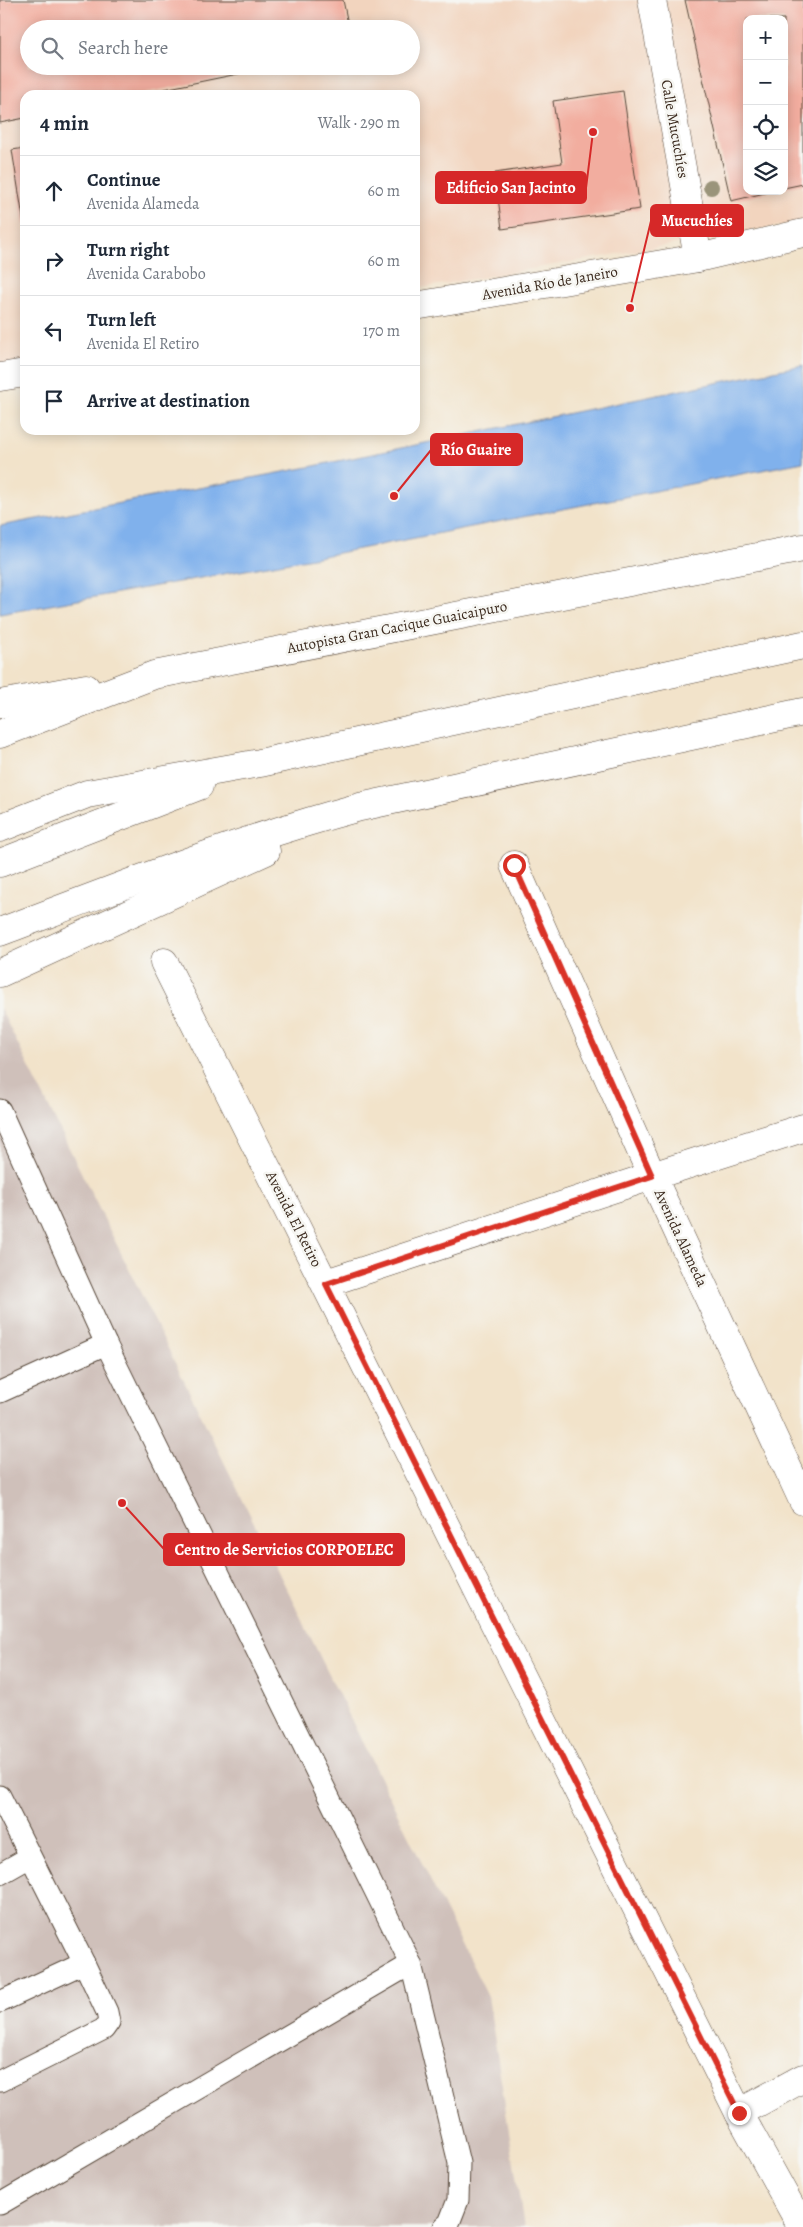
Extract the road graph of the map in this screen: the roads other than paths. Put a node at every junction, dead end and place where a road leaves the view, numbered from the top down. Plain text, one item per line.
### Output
1 (652, 0) edge
2 (803, 234) edge
3 (698, 258) junction
4 (420, 305) edge
5 (20, 374) edge
6 (0, 377) edge
7 (803, 548) edge
8 (803, 645) edge
9 (154, 675) junction
10 (0, 704) edge
11 (803, 712) edge
12 (0, 734) edge
13 (260, 762) junction
14 (360, 807) junction
15 (0, 828) edge
16 (0, 863) edge
17 (514, 865) dead end
18 (0, 932) edge
19 (164, 962) dead end
20 (0, 972) edge
21 (0, 1110) edge
22 (803, 1128) edge
23 (652, 1176) junction
24 (326, 1284) junction
25 (106, 1344) junction
26 (0, 1392) edge
27 (803, 1501) edge
28 (0, 1796) edge
29 (30, 1856) junction
30 (0, 1874) edge
31 (84, 1963) junction
32 (411, 1964) junction
33 (0, 2002) edge
34 (803, 2078) edge
35 (0, 2081) edge
36 (739, 2113) junction
37 (0, 2204) edge
38 (444, 2227) edge
39 (802, 2227) edge

1 - 3 main road, Calle Mucuchíes
2 - 3 main road, Avenida Río de Janeiro
3 - 4 main road, Avenida Río de Janeiro
5 - 6 main road
7 - 9 main road, Autopista Gran Cacique Guaicaipuro
8 - 13 main road
9 - 10 main road
9 - 12 main road, Autopista Gran Cacique Guaicaipuro
11 - 14 main road
13 - 15 main road
13 - 16 main road
14 - 18 main road
14 - 20 main road
17 - 23 main road, Avenida Alameda
19 - 24 main road, Avenida El Retiro
21 - 25 lane
22 - 23 main road
23 - 24 main road
23 - 27 main road, Avenida Alameda
24 - 36 main road, Avenida El Retiro
25 - 26 lane
25 - 32 lane
28 - 29 lane
29 - 30 lane
29 - 31 lane
31 - 33 lane
31 - 35 lane
32 - 37 lane
32 - 38 lane
34 - 36 main road
36 - 39 main road, Avenida El Retiro

